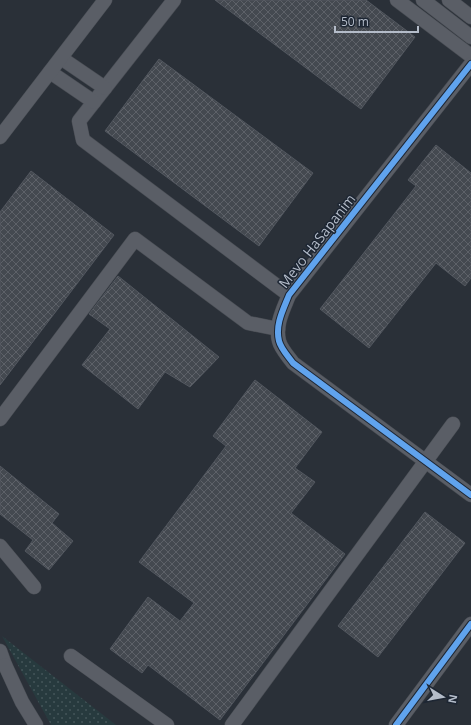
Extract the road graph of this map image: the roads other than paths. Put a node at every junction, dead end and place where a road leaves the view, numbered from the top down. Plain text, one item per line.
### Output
1 (105, 0) edge
2 (174, 0) edge
3 (397, 0) edge
4 (422, 0) edge
5 (449, 0) edge
6 (471, 17) edge
7 (471, 36) edge
8 (471, 56) edge
9 (61, 58) junction
10 (471, 64) edge
11 (50, 72) junction
12 (105, 88) junction
13 (94, 102) junction
14 (0, 137) edge
15 (290, 295) junction
16 (278, 328) junction
17 (0, 419) edge
18 (453, 424) dead end
19 (426, 461) junction
20 (471, 495) edge
21 (0, 546) edge
22 (34, 587) dead end
23 (471, 624) edge
24 (0, 651) edge
25 (71, 656) dead end
26 (2, 663) edge
27 (36, 725) edge
28 (167, 725) edge
29 (232, 725) edge
30 (396, 725) edge

1 - 9 street
2 - 12 street
3 - 8 street
4 - 7 street
5 - 6 street
9 - 11 street
9 - 12 street
10 - 15 street, Mevo HaSapanim
11 - 13 street
11 - 14 street
12 - 13 street
13 - 15 street
15 - 16 street, Mevo HaSapanim
16 - 17 street
16 - 19 street, Mevo HaSapanim
18 - 19 street
19 - 20 street, Mevo HaSapanim
19 - 29 street
21 - 22 street
23 - 30 street
24 - 26 street
25 - 28 street
26 - 27 street

